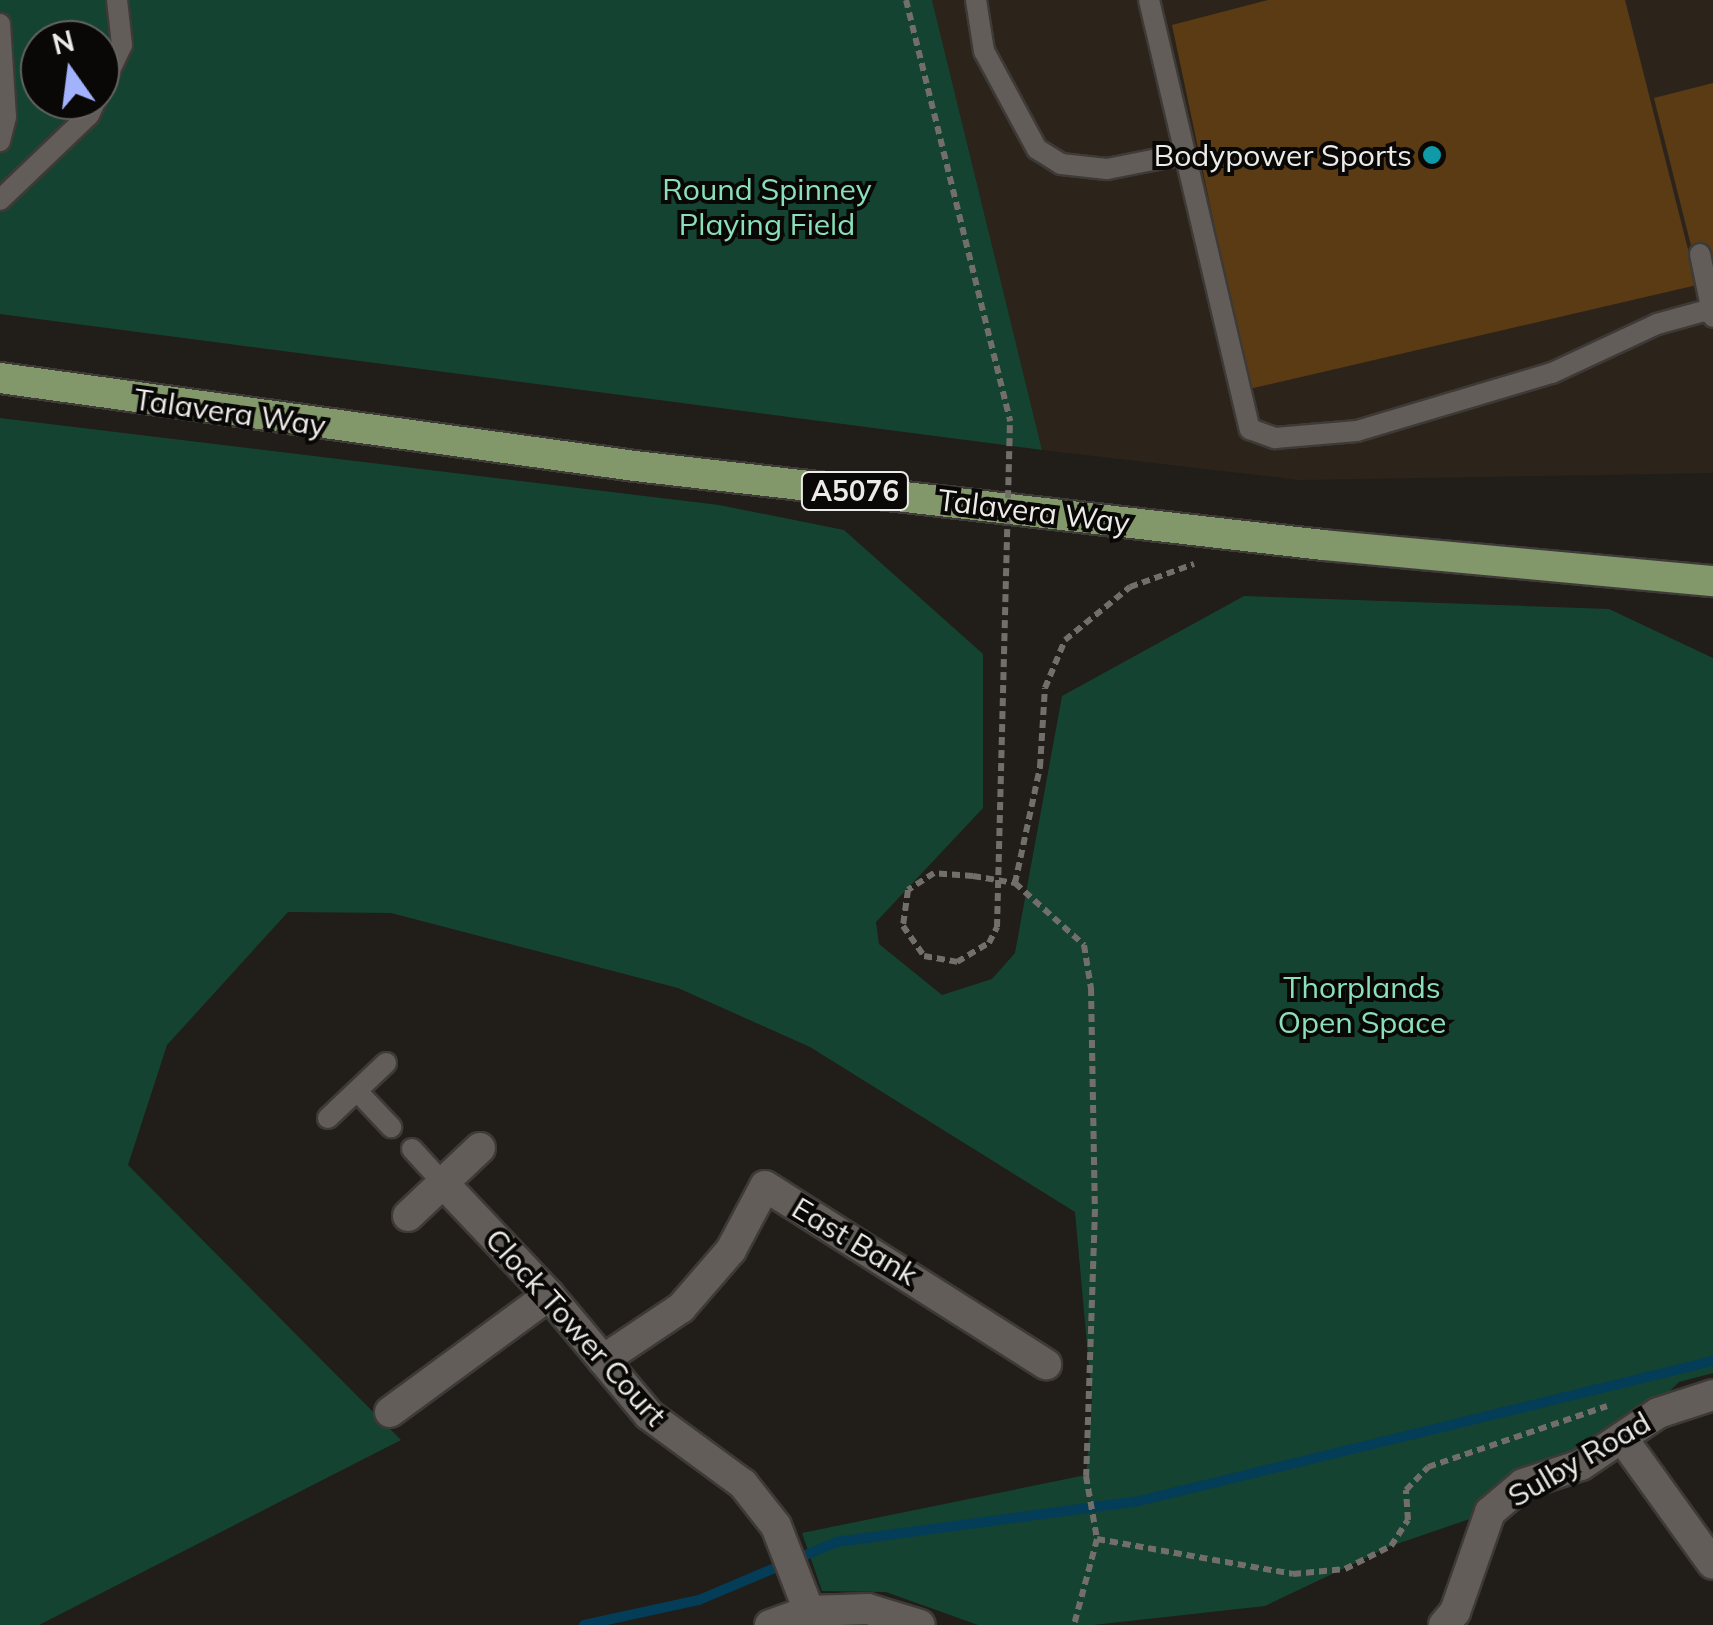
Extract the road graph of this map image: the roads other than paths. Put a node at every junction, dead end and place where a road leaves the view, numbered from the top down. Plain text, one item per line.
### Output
1 (976, 0) edge
2 (1149, 0) edge
3 (0, 24) edge
4 (84, 120) edge
5 (0, 141) edge
6 (1184, 154) junction
7 (0, 200) edge
8 (1700, 254) dead end
9 (1712, 313) edge
10 (0, 378) edge
11 (1713, 581) edge
12 (386, 1064) dead end
13 (357, 1091) junction
14 (328, 1118) dead end
15 (390, 1127) dead end
16 (480, 1148) dead end
17 (412, 1149) dead end
18 (444, 1184) junction
19 (408, 1216) dead end
20 (549, 1295) junction
21 (604, 1360) junction
22 (1046, 1364) dead end
23 (1713, 1394) edge
24 (390, 1412) dead end
25 (1622, 1438) junction
26 (1713, 1564) edge
27 (808, 1611) junction
28 (1456, 1621) edge
29 (770, 1625) edge
30 (920, 1625) edge

1 - 6 lane
2 - 6 lane
3 - 5 lane
4 - 7 lane
6 - 9 lane
8 - 9 lane
10 - 11 main road, Talavera Way / A5076
12 - 13 lane
13 - 14 lane
13 - 15 lane
16 - 18 street
17 - 18 lane
18 - 19 street
18 - 20 street, Clock Tower Court
20 - 21 street, Clock Tower Court
20 - 24 street
21 - 22 street, East Bank
21 - 27 street, Clock Tower Court
23 - 25 street, Sulby Road
25 - 26 street
25 - 28 street, Sulby Road
27 - 29 street
27 - 30 street

